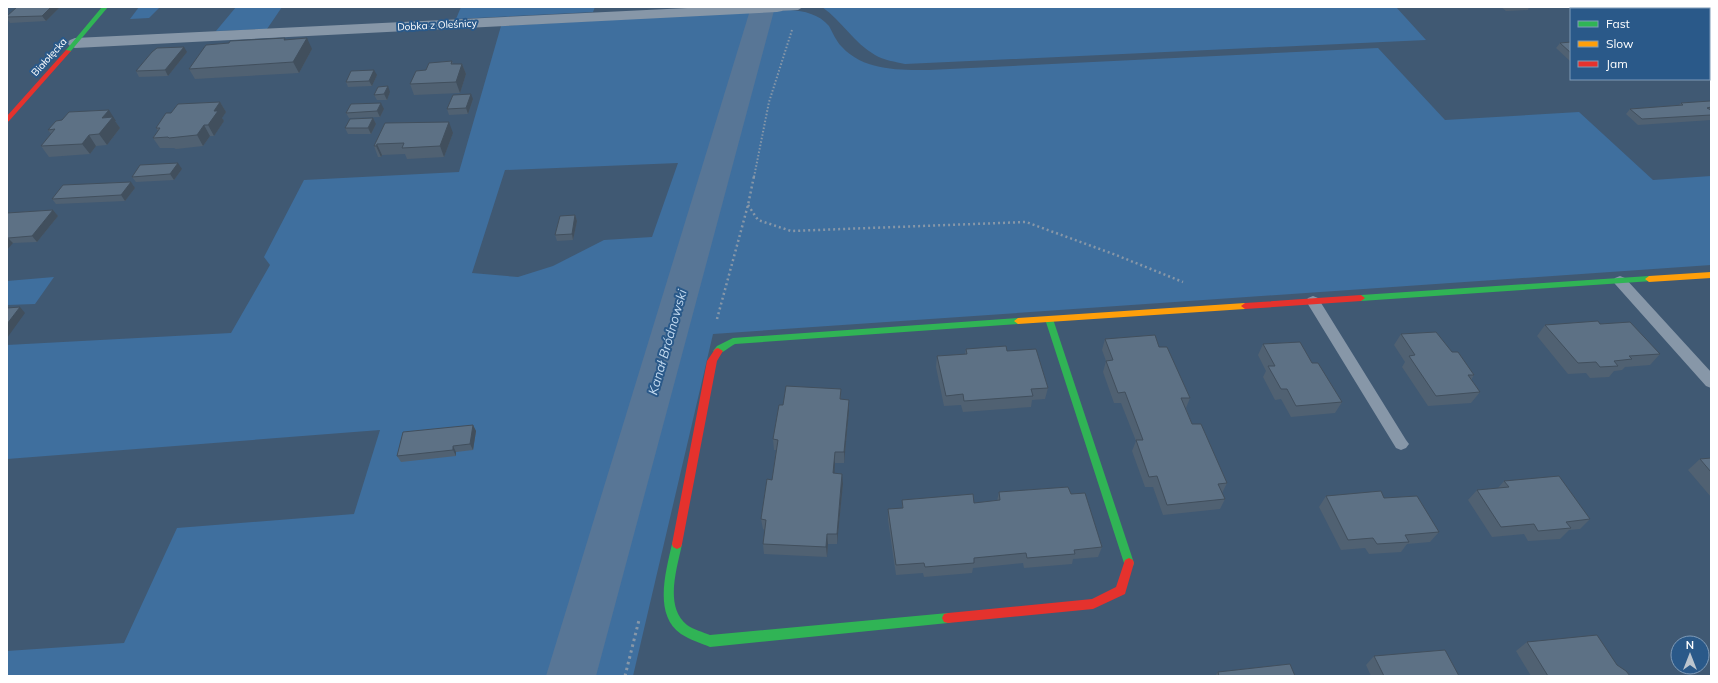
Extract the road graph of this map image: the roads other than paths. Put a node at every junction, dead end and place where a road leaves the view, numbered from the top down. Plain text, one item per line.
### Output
1 (105, 7) edge
2 (796, 7) edge
3 (777, 8) joint
4 (75, 43) junction
5 (7, 120) edge
6 (1711, 275) edge
7 (1620, 281) junction
8 (1313, 301) junction
9 (1049, 319) junction
10 (1711, 382) edge
11 (1401, 444) dead end

1 - 4 street, Białołęcka
2 - 3 lane, Dobka z Oleśnicy
3 - 4 street, Dobka z Oleśnicy
4 - 5 street, Białołęcka
6 - 7 street
7 - 8 street
7 - 10 lane
8 - 9 street
8 - 11 lane
9 - 9 street

